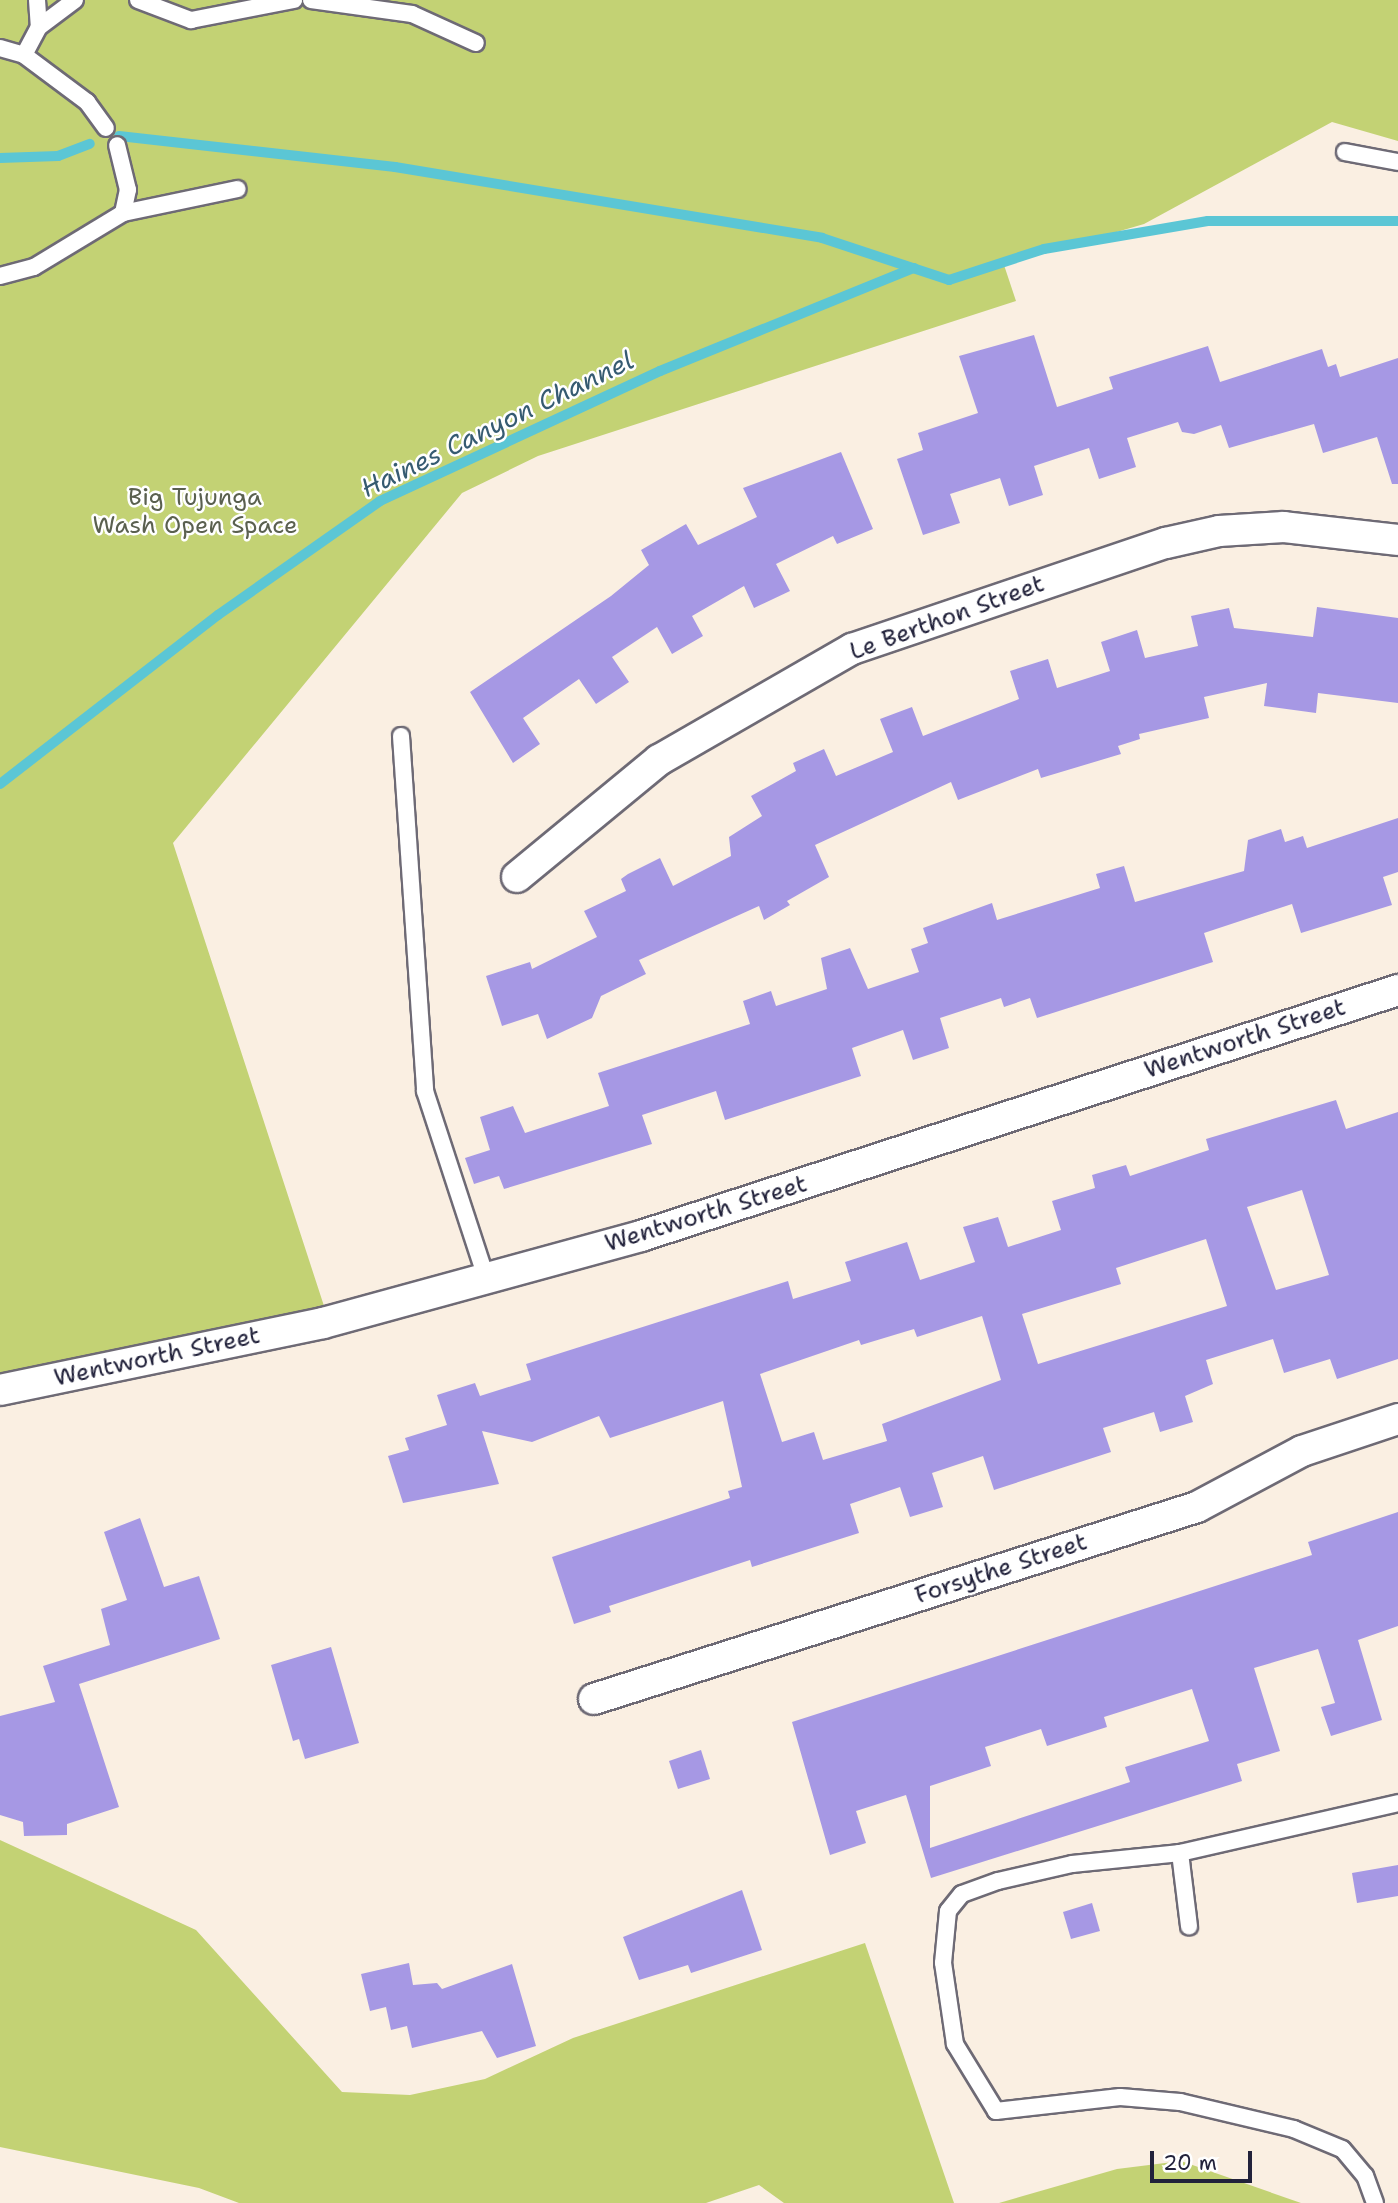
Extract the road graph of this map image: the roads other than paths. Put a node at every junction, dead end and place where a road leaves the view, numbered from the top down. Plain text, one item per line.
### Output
1 (37, 0) edge
2 (75, 0) edge
3 (138, 0) edge
4 (294, 0) edge
5 (311, 0) edge
6 (39, 27) junction
7 (476, 43) dead end
8 (0, 48) edge
9 (24, 55) junction
10 (106, 128) dead end
11 (117, 145) dead end
12 (1345, 152) dead end
13 (1398, 162) edge
14 (238, 189) dead end
15 (122, 213) junction
16 (0, 276) edge
17 (1398, 540) edge
18 (401, 736) dead end
19 (517, 877) dead end
20 (1398, 990) edge
21 (486, 1278) junction
22 (0, 1390) edge
23 (1398, 1419) edge
24 (594, 1699) dead end
25 (1398, 1803) edge
26 (1180, 1853) junction
27 (1189, 1926) dead end
28 (1375, 2203) edge

1 - 6 lane
2 - 6 lane
3 - 4 lane
5 - 7 lane
6 - 9 lane
8 - 9 lane
9 - 10 lane
11 - 15 lane
12 - 13 lane
14 - 15 lane
15 - 16 lane
17 - 19 street, Le Berthon Street
18 - 21 lane
20 - 21 street, Wentworth Street
21 - 22 street, Wentworth Street
23 - 24 street, Forsythe Street
25 - 26 lane
26 - 27 lane
26 - 28 lane

